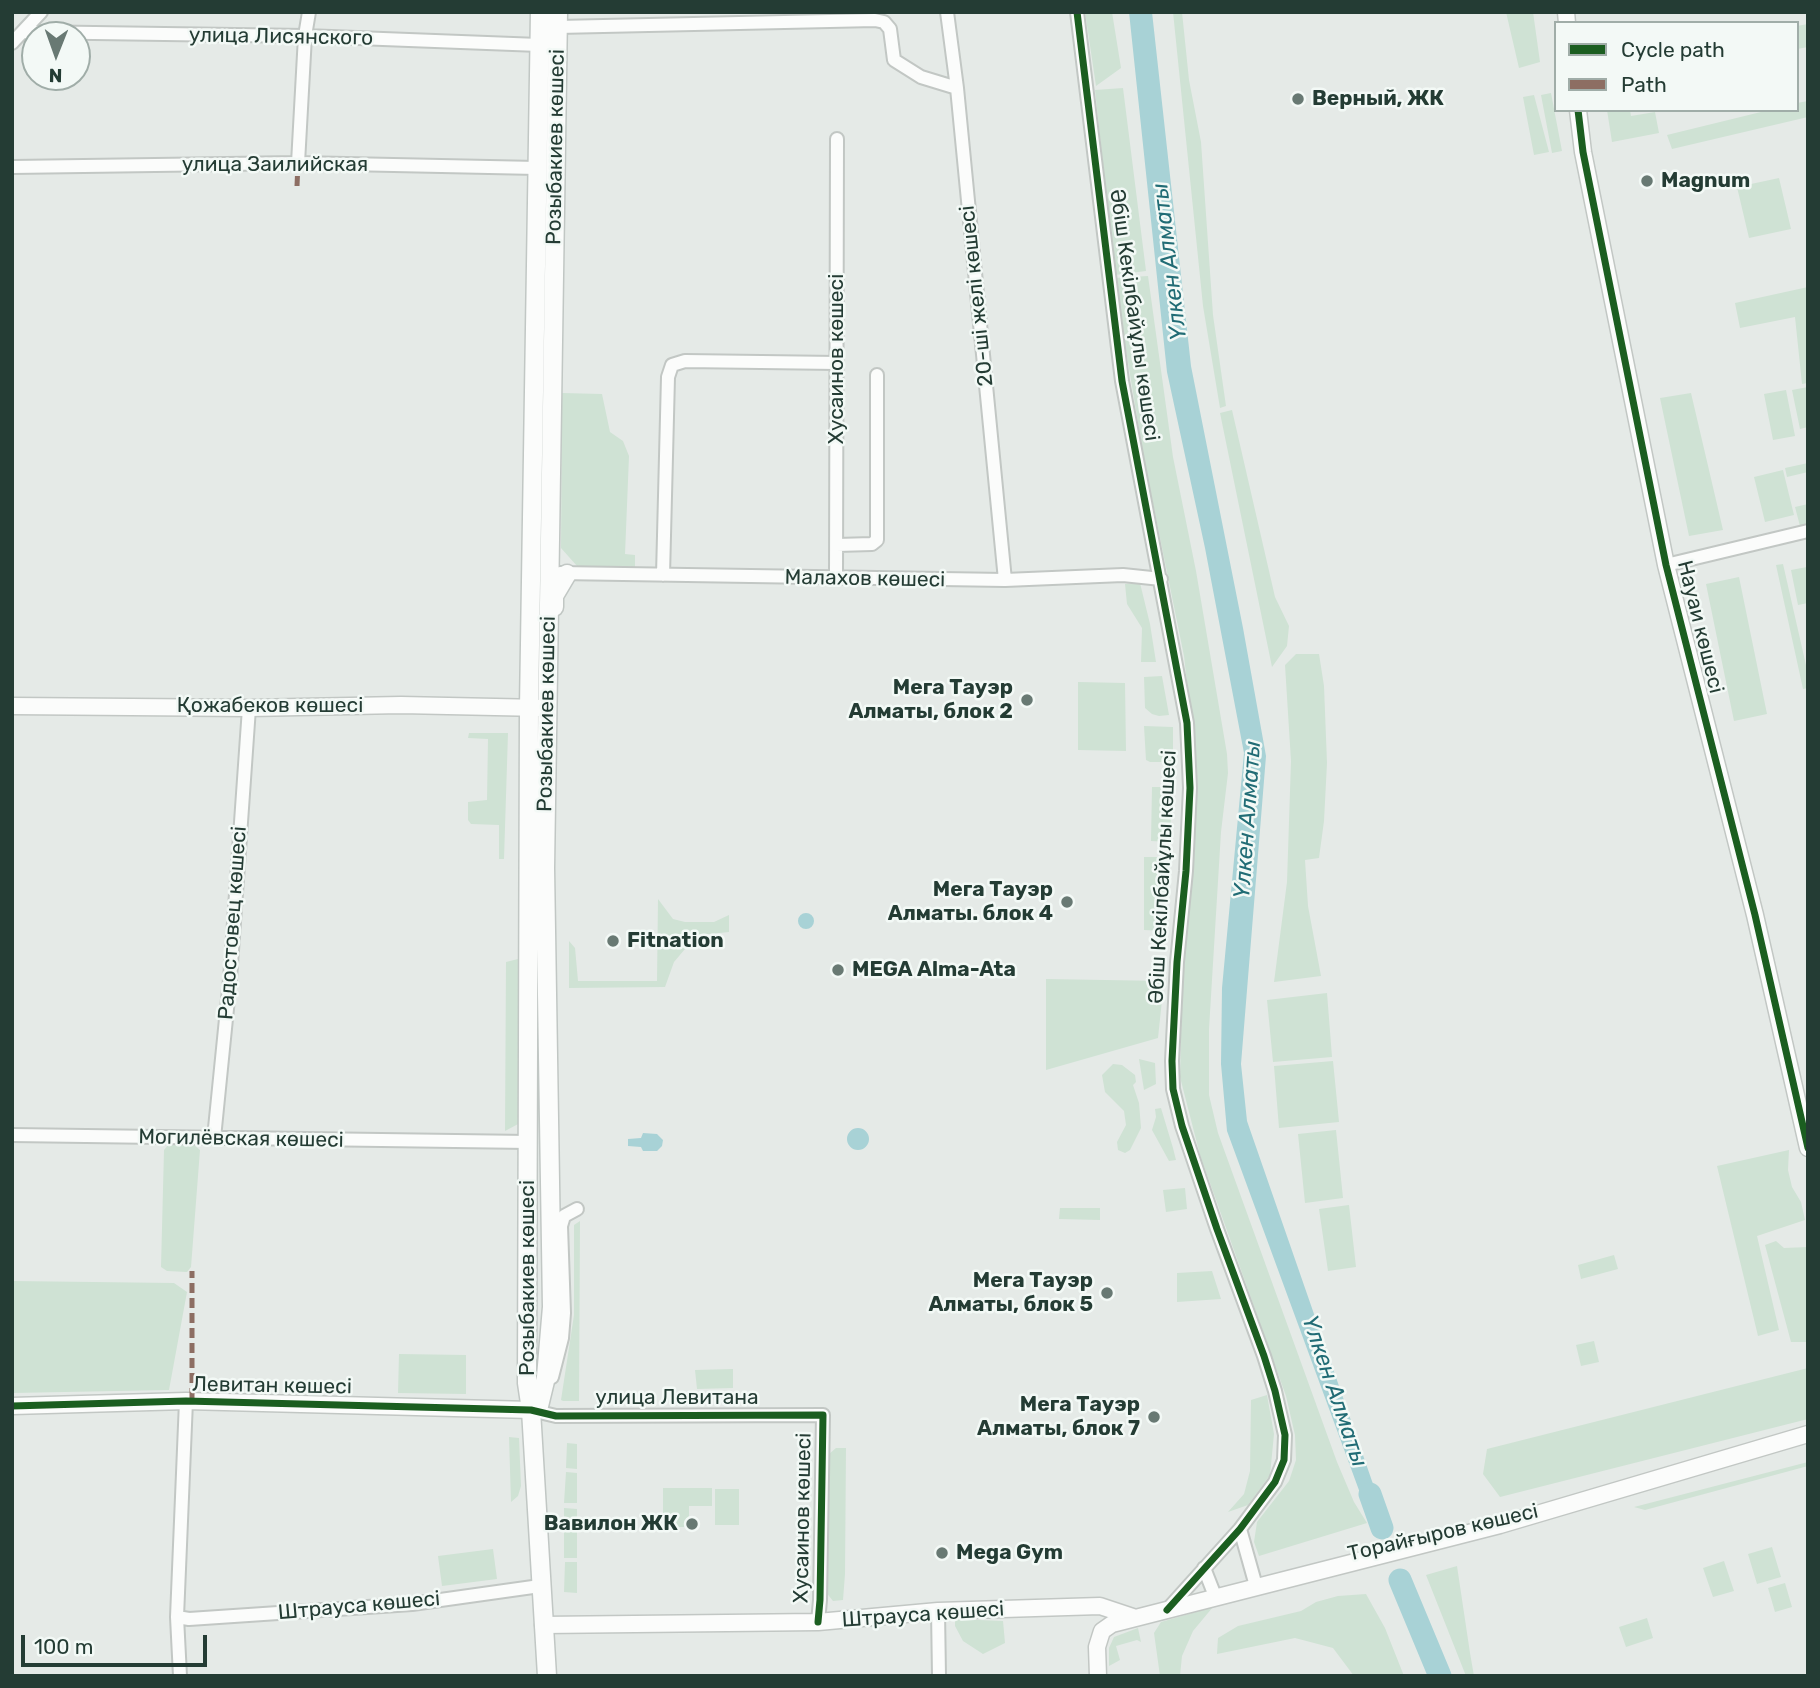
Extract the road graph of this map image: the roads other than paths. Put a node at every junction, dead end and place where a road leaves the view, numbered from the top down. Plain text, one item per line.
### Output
1 (309, 12) edge
2 (540, 12) edge
3 (947, 12) edge
4 (1077, 12) edge
5 (558, 20) edge
6 (91, 33) edge
7 (305, 36) junction
8 (539, 46) junction
9 (957, 88) junction
10 (1578, 112) edge
11 (836, 139) dead end
12 (298, 163) junction
13 (12, 166) edge
14 (537, 168) junction
15 (836, 363) junction
16 (877, 374) dead end
17 (1808, 531) edge
18 (837, 545) junction
19 (1666, 565) junction
20 (539, 573) junction
21 (567, 574) junction
22 (663, 575) junction
23 (836, 579) junction
24 (1161, 579) junction
25 (1005, 580) junction
26 (547, 684) junction
27 (12, 705) edge
28 (248, 708) junction
29 (538, 708) junction
30 (12, 1135) edge
31 (214, 1138) junction
32 (529, 1142) junction
33 (1808, 1148) edge
34 (577, 1209) dead end
35 (186, 1401) junction
36 (12, 1406) edge
37 (535, 1408) junction
38 (823, 1415) joint
39 (1808, 1434) edge
40 (1240, 1530) junction
41 (1204, 1568) junction
42 (1262, 1584) junction
43 (540, 1586) junction
44 (1215, 1596) junction
45 (1167, 1610) junction
46 (938, 1611) junction
47 (177, 1617) junction
48 (1133, 1617) junction
49 (818, 1622) junction
50 (543, 1625) junction
51 (180, 1676) edge
52 (547, 1676) edge
53 (939, 1676) edge
54 (1098, 1676) edge

1 - 7 street
2 - 8 main road, Розыбакиев көшесі
3 - 9 street, 20-ші желі көшесі
4 - 24 street, Әбіш Кекілбайұлы көшесі
5 - 9 street
5 - 20 main road, Розыбакиев көшесі
6 - 7 street, улица Лисянского
7 - 8 street, улица Лисянского
7 - 12 street
8 - 14 main road, Розыбакиев көшесі
9 - 25 street, 20-ші желі көшесі
10 - 19 street, Науаи көшесі
11 - 15 street, Хусаинов көшесі
12 - 13 street, улица Заилийская
12 - 14 street, улица Заилийская
14 - 20 main road, Розыбакиев көшесі
15 - 18 street, Хусаинов көшесі
15 - 22 street
16 - 18 street
17 - 19 street
18 - 23 street, Хусаинов көшесі
19 - 33 street, Науаи көшесі
20 - 21 street, Малахов көшесі
20 - 26 main road, Розыбакиев көшесі
20 - 29 main road, Розыбакиев көшесі
21 - 22 street, Малахов көшесі
21 - 26 main road
22 - 23 street, Малахов көшесі
23 - 25 street, Малахов көшесі
24 - 25 street, Малахов көшесі
24 - 40 street, Әбіш Кекілбайұлы көшесі
26 - 29 main road, Розыбакиев көшесі
27 - 28 street, Қожабеков көшесі
28 - 29 street, Қожабеков көшесі
28 - 31 street, Радостовец көшесі
29 - 32 main road, Розыбакиев көшесі
29 - 37 main road, Розыбакиев көшесі
30 - 31 street, Могилёвская көшесі
31 - 32 street, Могилёвская көшесі
32 - 37 main road, Розыбакиев көшесі
34 - 37 street
35 - 36 street, Левитан көшесі
35 - 37 street, Левитан көшесі
35 - 47 street
37 - 38 street, улица Левитана
37 - 43 main road, Розыбакиев көшесі
38 - 49 street, Хусаинов көшесі
39 - 42 street, Торайғыров көшесі
40 - 41 street, Әбіш Кекілбайұлы көшесі
40 - 42 street
41 - 44 street
41 - 45 street, Әбіш Кекілбайұлы көшесі
42 - 44 street, Торайғыров көшесі
43 - 47 street, Штрауса көшесі
43 - 50 main road, Розыбакиев көшесі
44 - 45 street, Торайғыров көшесі
45 - 48 street, Торайғыров көшесі
46 - 48 street, Штрауса көшесі
46 - 49 street, Штрауса көшесі
46 - 53 street
47 - 51 street
48 - 54 street, Торайғыров көшесі
49 - 50 street, Штрауса көшесі
50 - 52 main road, Розыбакиев көшесі

